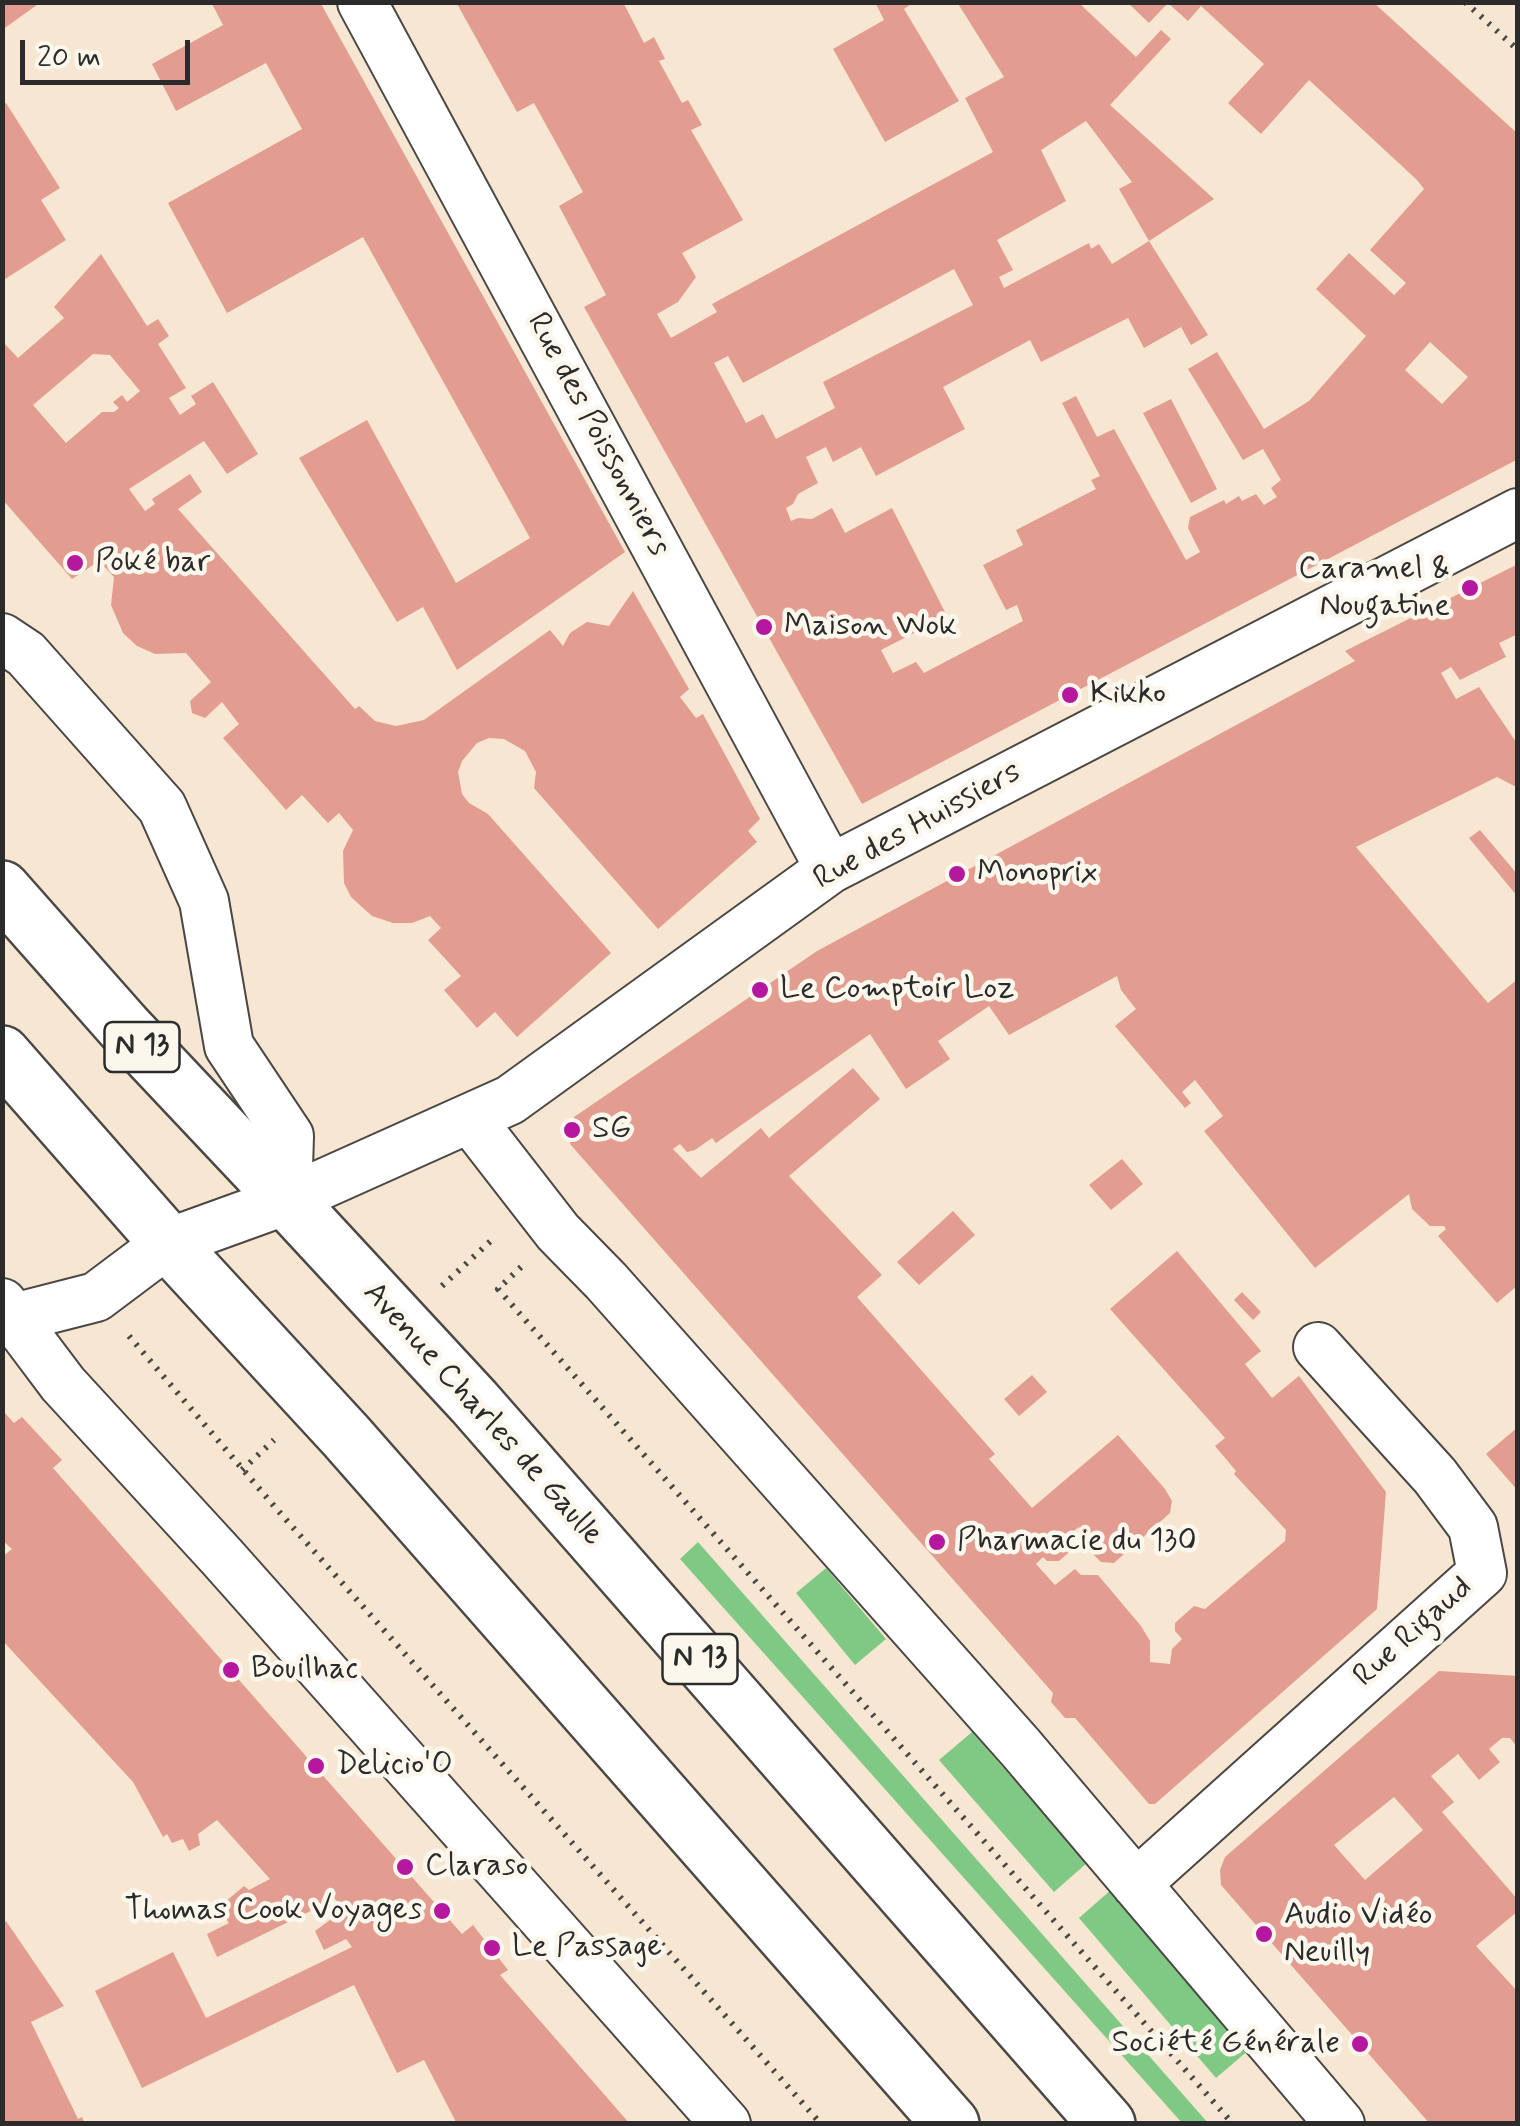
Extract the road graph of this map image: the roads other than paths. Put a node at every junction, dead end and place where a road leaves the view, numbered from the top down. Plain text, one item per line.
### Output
1 (362, 2) edge
2 (1518, 513) edge
3 (2, 638) edge
4 (830, 869) junction
5 (2, 889) edge
6 (2, 1054) edge
7 (471, 1120) junction
8 (286, 1200) junction
9 (168, 1242) junction
10 (6, 1314) edge
11 (1318, 1347) dead end
12 (1136, 1884) junction
13 (726, 2124) edge
14 (951, 2124) edge
15 (1107, 2124) edge
16 (1340, 2124) edge

1 - 4 street, Rue des Poissonniers
2 - 4 street, Rue des Huissiers
3 - 8 street
4 - 7 street, Rue des Huissiers
5 - 8 main road, N 13
6 - 9 main road
7 - 8 street, Rue des Huissiers
7 - 12 street
8 - 9 street, Rue des Huissiers
8 - 15 main road, Avenue Charles de Gaulle / N 13
9 - 10 street, Rue des Huissiers
9 - 14 main road
10 - 13 street
11 - 12 street, Rue Rigaud
12 - 16 street

